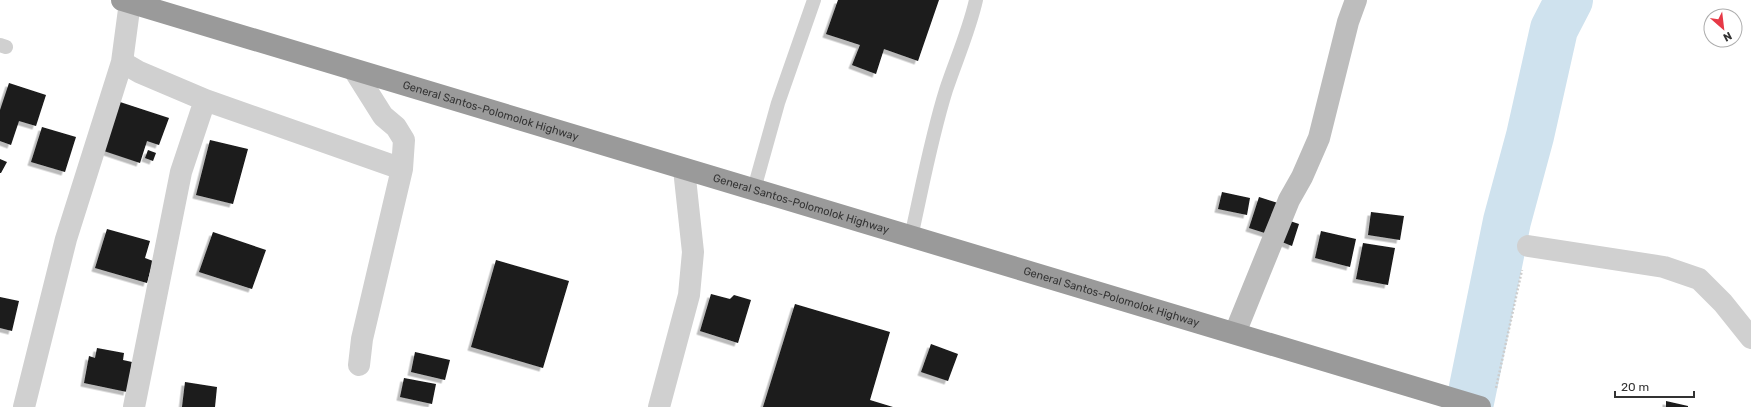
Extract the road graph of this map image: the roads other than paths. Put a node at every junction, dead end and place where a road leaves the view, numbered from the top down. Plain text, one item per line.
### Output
1 (814, 0) edge
2 (976, 0) edge
3 (1356, 0) edge
4 (126, 1) edge
5 (122, 62) junction
6 (354, 70) junction
7 (205, 100) junction
8 (402, 169) junction
9 (684, 169) junction
10 (754, 189) junction
11 (911, 237) junction
12 (1528, 246) road end
13 (1235, 333) junction
14 (1751, 338) edge
15 (359, 365) dead end
16 (24, 407) edge
17 (134, 407) edge
18 (659, 407) edge
19 (1480, 407) edge

1 - 10 lane
2 - 11 lane
3 - 13 street
4 - 5 street
4 - 6 highway, General Santos-Polomolok Highway
5 - 7 street
5 - 16 street
6 - 8 street
6 - 9 highway, General Santos-Polomolok Highway
7 - 8 street
7 - 17 street
8 - 15 street
9 - 10 highway, General Santos-Polomolok Highway
9 - 18 street
10 - 11 highway, General Santos-Polomolok Highway
11 - 13 highway, General Santos-Polomolok Highway
12 - 14 street
13 - 19 highway, General Santos-Polomolok Highway

